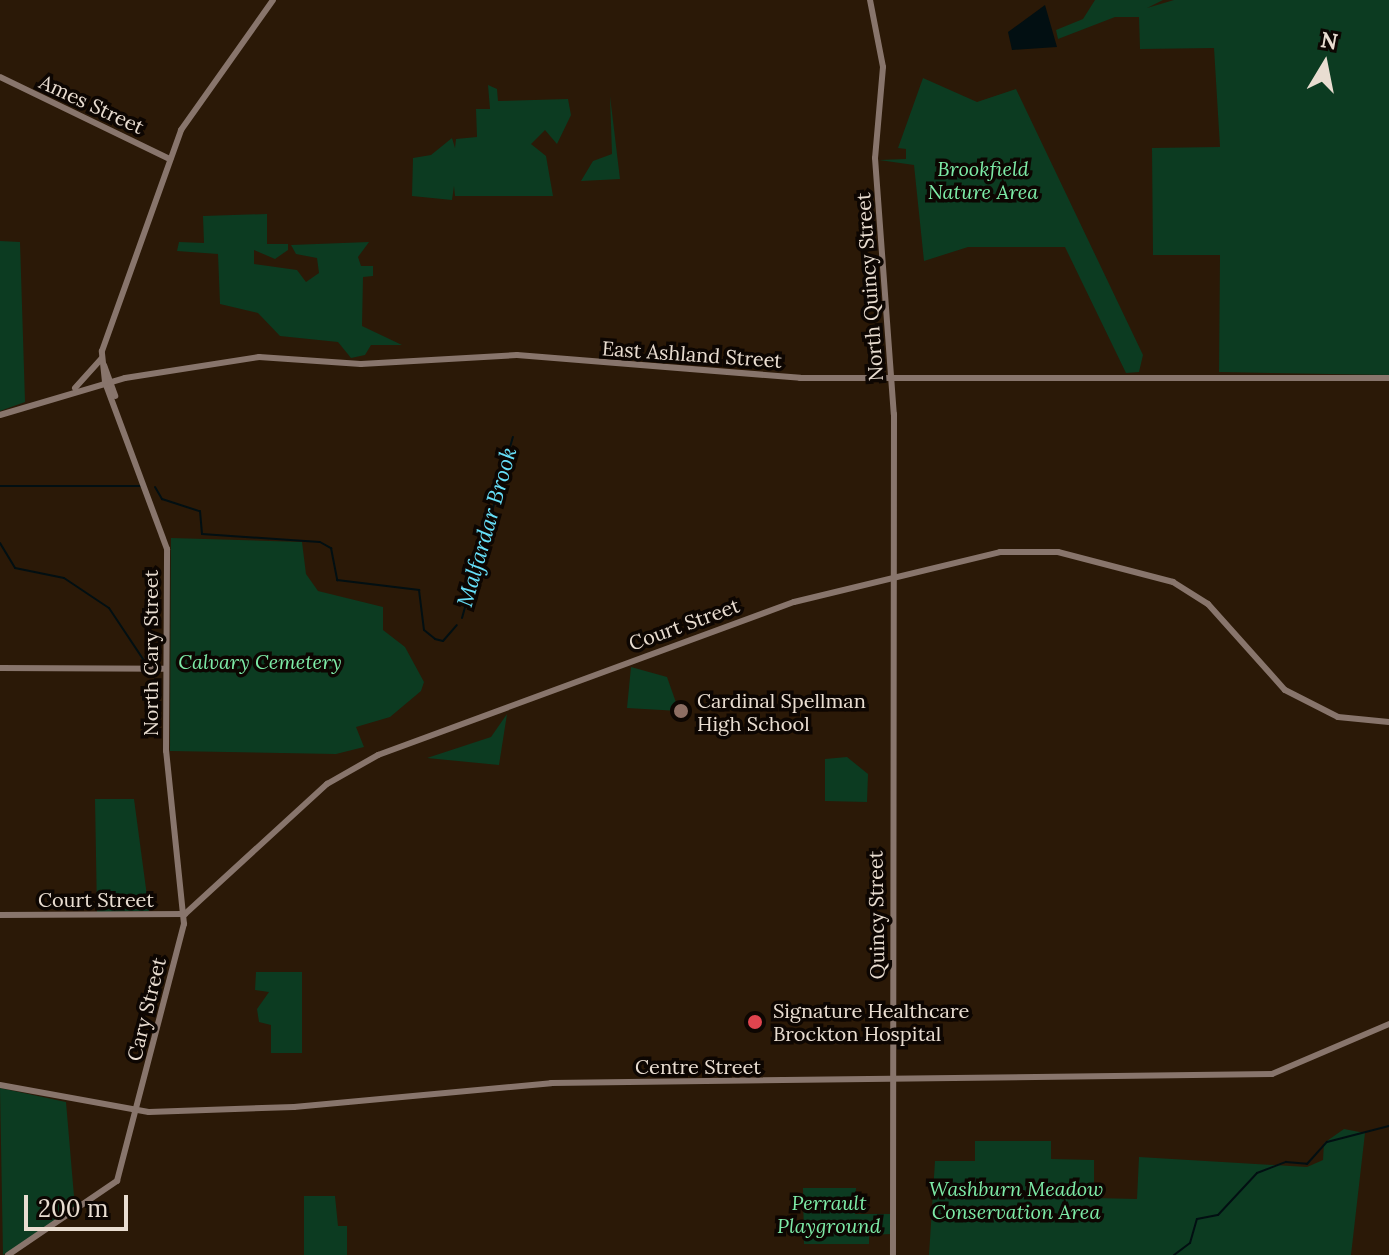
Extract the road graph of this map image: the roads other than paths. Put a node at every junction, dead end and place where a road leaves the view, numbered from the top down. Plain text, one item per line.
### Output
1 (273, 0) edge
2 (870, 0) edge
3 (0, 77) edge
4 (170, 159) junction
5 (102, 358) junction
6 (892, 377) junction
7 (1389, 378) edge
8 (108, 381) junction
9 (69, 392) junction
10 (0, 415) edge
11 (894, 573) junction
12 (0, 668) edge
13 (165, 669) junction
14 (1389, 722) edge
15 (183, 898) junction
16 (196, 902) junction
17 (185, 914) junction
18 (0, 915) edge
19 (1389, 1024) edge
20 (888, 1080) junction
21 (0, 1085) edge
22 (136, 1112) junction
23 (8, 1255) edge
24 (893, 1255) edge

1 - 4 main road, North Cary Street
2 - 6 main road, North Quincy Street
3 - 4 main road, Ames Street
4 - 5 main road, North Cary Street
5 - 8 main road, North Cary Street
5 - 9 main road
6 - 7 main road, East Ashland Street
6 - 8 main road, East Ashland Street
6 - 11 main road, North Quincy Street
8 - 9 main road, East Ashland Street
8 - 13 main road, North Cary Street
9 - 10 main road, East Ashland Street
11 - 14 main road, Court Street
11 - 16 main road, Court Street
11 - 20 main road, Quincy Street
12 - 13 main road
13 - 15 main road, North Cary Street
15 - 16 main road
15 - 17 main road, North Cary Street
16 - 17 main road, Court Street
17 - 18 main road, Court Street
17 - 22 main road, Cary Street
19 - 20 main road, Centre Street
20 - 22 main road, Centre Street
20 - 24 main road, Quincy Street
21 - 22 main road, Centre Street
22 - 23 main road, Cary Street

